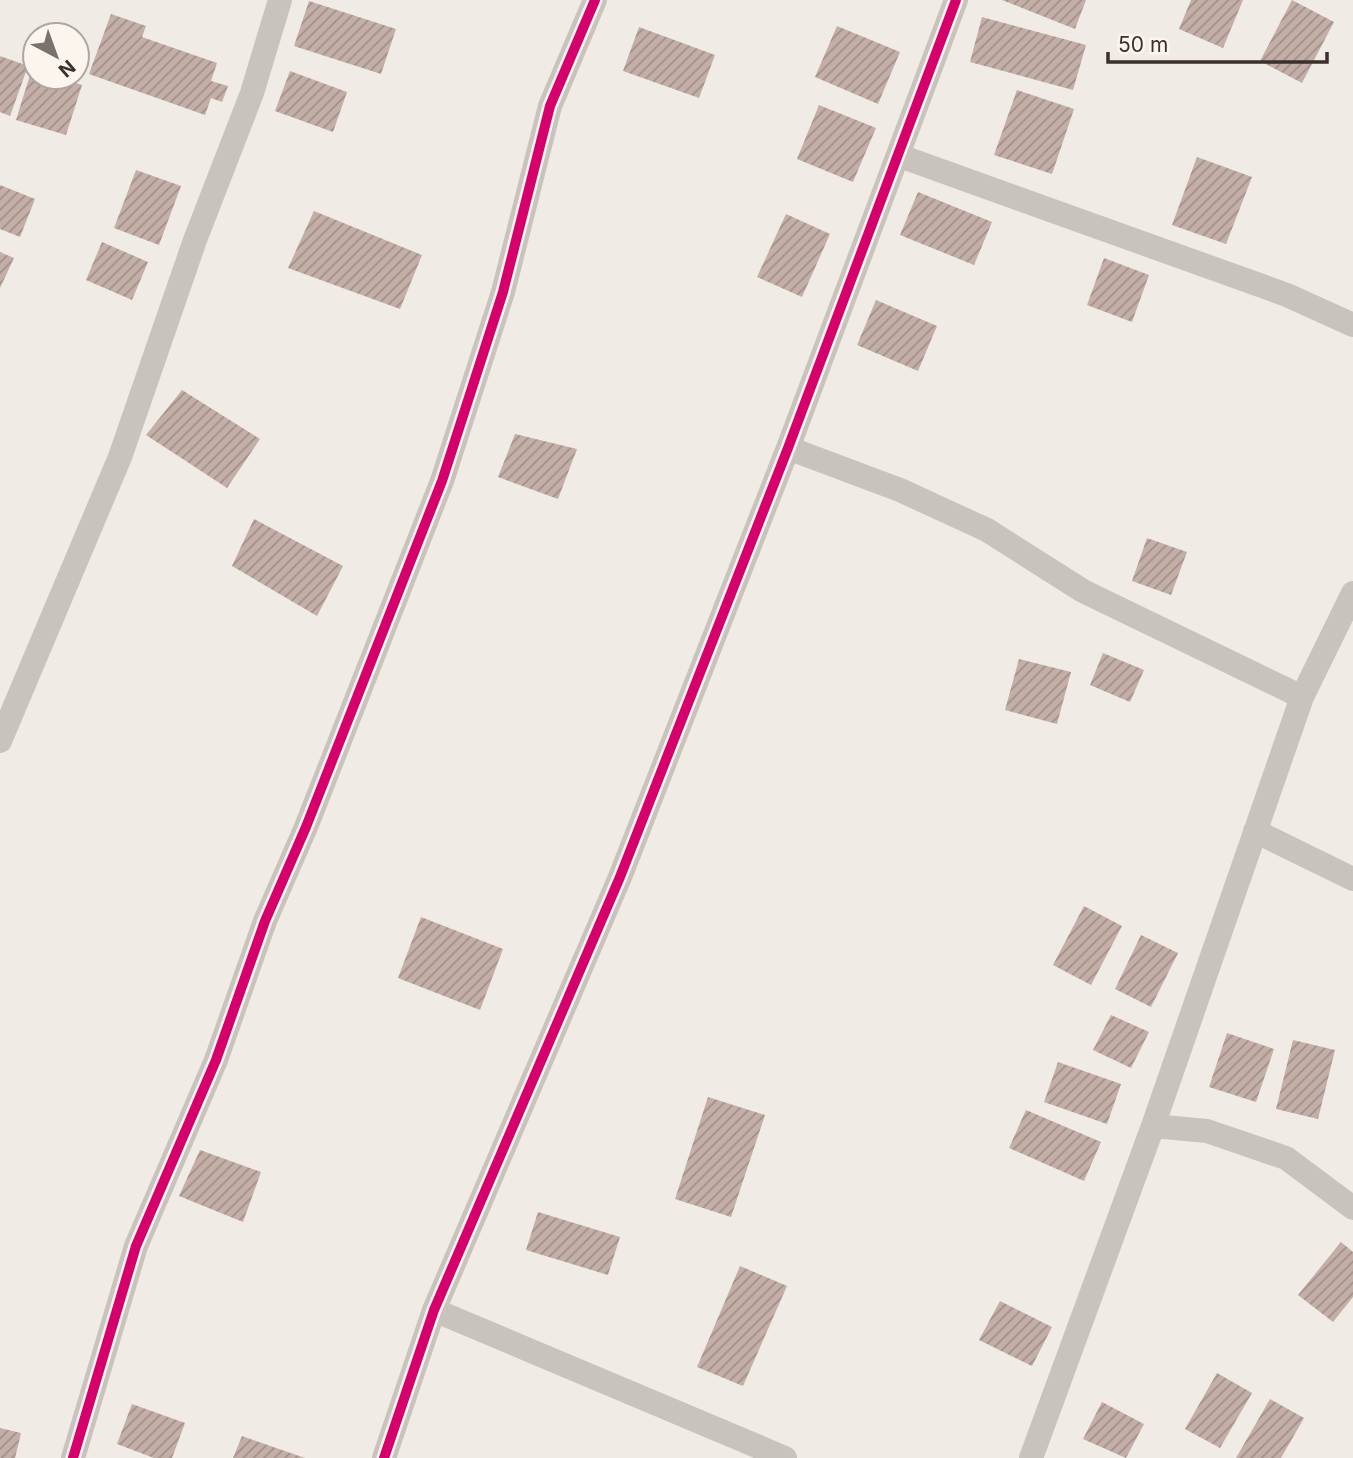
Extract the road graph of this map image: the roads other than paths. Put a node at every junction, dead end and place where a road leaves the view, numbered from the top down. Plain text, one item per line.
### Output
1 (280, 0) edge
2 (595, 0) edge
3 (957, 0) edge
4 (900, 156) junction
5 (1353, 325) edge
6 (788, 449) junction
7 (1353, 593) edge
8 (1302, 697) junction
9 (0, 741) edge
10 (1255, 831) junction
11 (1353, 879) edge
12 (1153, 1126) junction
13 (1353, 1208) edge
14 (434, 1310) junction
15 (74, 1458) edge
16 (384, 1458) edge
17 (785, 1458) edge
18 (1031, 1458) edge

1 - 9 street
2 - 15 street
3 - 4 street
4 - 5 street
4 - 6 street
6 - 8 street
6 - 14 street
7 - 8 street
8 - 10 street
10 - 11 street
10 - 12 street
12 - 13 street
12 - 18 street
14 - 16 street
14 - 17 street

